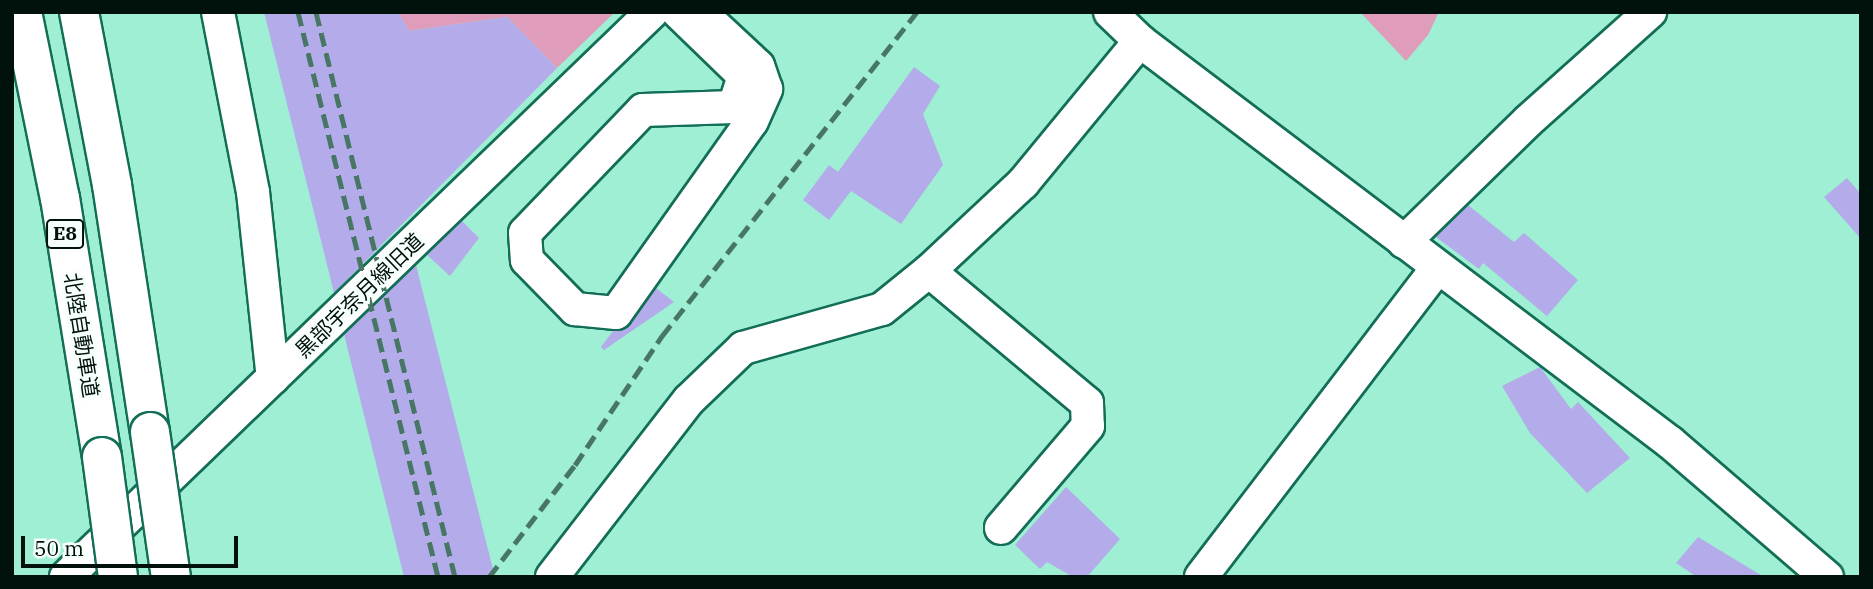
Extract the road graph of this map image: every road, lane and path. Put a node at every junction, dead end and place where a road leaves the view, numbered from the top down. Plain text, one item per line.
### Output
1 (22, 12) edge
2 (79, 12) edge
3 (218, 12) edge
4 (652, 12) edge
5 (678, 12) edge
6 (701, 12) edge
7 (1110, 12) edge
8 (1650, 12) edge
9 (1140, 41) junction
10 (1404, 242) junction
11 (1437, 268) junction
12 (929, 271) junction
13 (273, 378) junction
14 (1001, 528) dead end
15 (66, 577) edge
16 (118, 577) edge
17 (170, 577) edge
18 (552, 577) edge
19 (1201, 577) edge
20 (1827, 577) edge

1 - 16 highway, 北陸自動車道 / E8, bridge
2 - 17 highway, bridge
3 - 13 street
4 - 13 street, 黒部宇奈月線旧道
5 - 6 street
7 - 9 street
8 - 10 street
9 - 10 street
9 - 12 street
10 - 11 street
11 - 19 street
11 - 20 street
12 - 14 street
12 - 18 street
13 - 15 street, 黒部宇奈月線旧道

